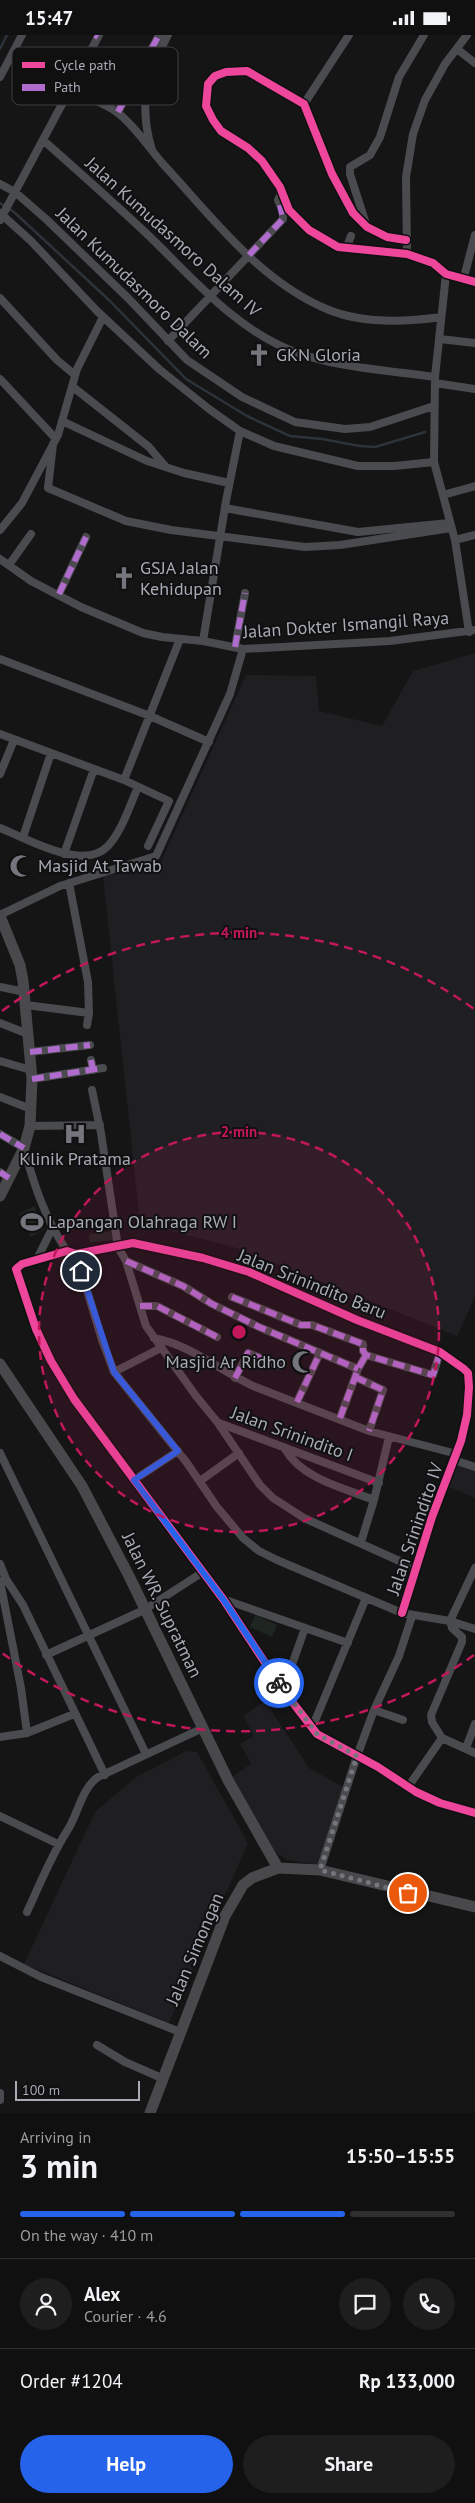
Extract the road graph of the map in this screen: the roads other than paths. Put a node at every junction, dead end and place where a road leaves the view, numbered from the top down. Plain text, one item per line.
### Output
1 (22, 35) edge
2 (159, 35) edge
3 (168, 35) edge
4 (424, 35) edge
5 (467, 35) edge
6 (346, 36) edge
7 (16, 47) edge
8 (153, 47) edge
9 (162, 47) edge
10 (457, 49) junction
11 (12, 54) edge
12 (475, 63) edge
13 (0, 77) edge
14 (304, 104) junction
15 (62, 105) edge
16 (104, 105) edge
17 (122, 105) edge
18 (145, 105) edge
19 (118, 112) junction
20 (43, 140) junction
21 (153, 152) junction
22 (0, 184) edge
23 (282, 191) junction
24 (14, 194) junction
25 (2, 215) edge
26 (367, 227) junction
27 (475, 235) edge
28 (350, 236) dead end
29 (406, 240) junction
30 (346, 249) junction
31 (407, 254) junction
32 (249, 255) junction
33 (446, 274) junction
34 (464, 277) junction
35 (475, 282) edge
36 (210, 296) junction
37 (0, 298) edge
38 (103, 317) junction
39 (442, 317) junction
40 (440, 339) junction
41 (168, 341) junction
42 (475, 343) edge
43 (75, 375) junction
44 (0, 379) edge
45 (435, 380) junction
46 (73, 387) junction
47 (475, 389) edge
48 (434, 406) junction
49 (62, 421) junction
50 (240, 431) junction
51 (55, 442) junction
52 (434, 462) junction
53 (166, 467) junction
54 (229, 483) junction
55 (475, 486) edge
56 (443, 495) junction
57 (225, 508) junction
58 (450, 526) junction
59 (0, 530) edge
60 (31, 534) dead end
61 (220, 535) junction
62 (475, 535) edge
63 (86, 537) dead end
64 (455, 540) junction
65 (0, 559) edge
66 (9, 565) junction
67 (244, 593) dead end
68 (59, 594) junction
69 (472, 631) edge
70 (180, 639) junction
71 (203, 641) junction
72 (239, 648) junction
73 (0, 659) edge
74 (150, 716) junction
75 (0, 734) edge
76 (14, 740) junction
77 (210, 742) junction
78 (51, 753) junction
79 (94, 769) junction
80 (0, 774) edge
81 (124, 780) junction
82 (138, 787) junction
83 (169, 801) junction
84 (180, 807) junction
85 (0, 828) edge
86 (23, 837) junction
87 (148, 846) dead end
88 (64, 853) junction
89 (69, 883) junction
90 (0, 916) edge
91 (0, 987) edge
92 (25, 992) junction
93 (26, 1005) junction
94 (89, 1013) junction
95 (0, 1023) edge
96 (87, 1025) dead end
97 (28, 1034) junction
98 (90, 1045) dead end
99 (30, 1052) junction
100 (91, 1060) dead end
101 (0, 1061) edge
102 (103, 1068) dead end
103 (92, 1070) junction
104 (31, 1075) junction
105 (92, 1089) dead end
106 (0, 1097) edge
107 (31, 1109) junction
108 (100, 1125) junction
109 (30, 1126) junction
110 (0, 1134) edge
111 (24, 1148) junction
112 (4, 1175) edge
113 (0, 1196) edge
114 (52, 1229) junction
115 (118, 1247) junction
116 (68, 1251) junction
117 (76, 1254) junction
118 (37, 1259) junction
119 (126, 1261) junction
120 (232, 1297) dead end
121 (140, 1306) junction
122 (217, 1337) dead end
123 (154, 1338) junction
124 (161, 1348) junction
125 (440, 1352) junction
126 (320, 1353) junction
127 (366, 1355) junction
128 (0, 1364) edge
129 (280, 1366) dead end
130 (358, 1369) junction
131 (114, 1372) junction
132 (355, 1377) junction
133 (235, 1378) junction
134 (298, 1402) junction
135 (340, 1418) junction
136 (218, 1423) junction
137 (369, 1431) junction
138 (389, 1437) junction
139 (285, 1449) junction
140 (178, 1451) junction
141 (239, 1453) junction
142 (0, 1454) edge
143 (456, 1457) junction
144 (475, 1467) edge
145 (134, 1480) junction
146 (200, 1481) junction
147 (379, 1483) junction
148 (374, 1500) junction
149 (361, 1542) junction
150 (0, 1564) edge
151 (415, 1568) junction
152 (474, 1571) edge
153 (203, 1572) junction
154 (2, 1580) edge
155 (366, 1598) junction
156 (223, 1599) junction
157 (144, 1610) junction
158 (402, 1613) junction
159 (412, 1616) junction
160 (450, 1621) junction
161 (304, 1628) junction
162 (475, 1629) edge
163 (90, 1635) junction
164 (348, 1643) junction
165 (46, 1655) junction
166 (283, 1690) junction
167 (374, 1710) junction
168 (74, 1714) junction
169 (403, 1720) dead end
170 (475, 1724) edge
171 (203, 1728) junction
172 (312, 1728) junction
173 (27, 1733) junction
174 (0, 1737) edge
175 (442, 1738) junction
176 (466, 1748) junction
177 (475, 1753) edge
178 (146, 1754) junction
179 (357, 1756) junction
180 (105, 1775) junction
181 (408, 1787) junction
182 (475, 1813) edge
183 (0, 1816) edge
184 (58, 1844) junction
185 (278, 1868) junction
186 (320, 1870) junction
187 (475, 1907) edge
188 (27, 1912) dead end
189 (0, 1956) edge
190 (180, 2032) junction
191 (97, 2045) dead end
192 (164, 2079) junction
193 (0, 2093) edge
194 (0, 2099) edge
195 (150, 2113) edge

1 - 7 street
2 - 8 street
3 - 9 street
4 - 26 street
5 - 10 street
6 - 14 street
10 - 12 street
10 - 29 street
11 - 13 street
14 - 23 street
14 - 26 street
15 - 20 street
16 - 19 street
17 - 19 street
18 - 21 street
19 - 21 street
20 - 24 street
20 - 36 street, Jalan Kumudasmoro Dalam IV
21 - 32 street
22 - 24 street, Jalan Kumudasmoro Dalam
23 - 30 street
23 - 32 street
24 - 25 street
24 - 41 street, Jalan Kumudasmoro Dalam
25 - 38 street
26 - 29 street
27 - 34 street
28 - 30 street
29 - 31 street
30 - 31 street
31 - 33 street
32 - 36 street
32 - 39 street
33 - 34 street
33 - 39 street
34 - 35 street
36 - 41 street
36 - 45 street, Jalan Kumudasmoro Dalam IV
37 - 43 street
38 - 43 street
38 - 50 street
39 - 40 street
40 - 42 street
40 - 45 street
41 - 48 street, Jalan Kumudasmoro Dalam
43 - 46 street
44 - 51 street
45 - 47 street, Jalan Kumudasmoro Dalam IV
45 - 48 street
46 - 49 street
46 - 53 street
48 - 52 street
49 - 51 street
49 - 53 street
50 - 52 street
50 - 54 street
51 - 59 street
51 - 61 street
52 - 56 street
53 - 54 street
54 - 57 street
55 - 56 street
56 - 58 street
57 - 58 street
57 - 61 street
58 - 61 street
58 - 64 street
60 - 66 street
61 - 71 street
62 - 64 street
63 - 68 street
64 - 69 street
65 - 66 street, Jalan Dokter Ismangil Raya
66 - 68 street, Jalan Dokter Ismangil Raya
67 - 72 street
68 - 70 street, Jalan Dokter Ismangil Raya
69 - 72 street, Jalan Dokter Ismangil Raya
70 - 71 street, Jalan Dokter Ismangil Raya
70 - 74 street
71 - 72 street, Jalan Dokter Ismangil Raya
72 - 77 street
73 - 74 street
74 - 77 street
74 - 81 street
75 - 76 street
76 - 78 street
76 - 80 street
77 - 84 street
78 - 79 street
78 - 86 street
79 - 81 street
79 - 88 street
81 - 82 street
82 - 83 street
82 - 88 street
83 - 84 street
83 - 87 street
84 - 89 street
85 - 86 street
86 - 88 street
89 - 90 street
89 - 94 street
90 - 92 main road
91 - 92 street
92 - 93 main road
93 - 94 street
93 - 97 main road
94 - 96 street
95 - 97 street
97 - 99 main road
98 - 99 street
99 - 104 main road
100 - 103 street
101 - 104 street
102 - 103 street
103 - 104 street
104 - 107 main road
105 - 108 street
106 - 107 street
107 - 109 main road
108 - 109 street
108 - 115 street
109 - 111 main road
110 - 111 street
111 - 112 main road
111 - 114 street
112 - 113 main road
114 - 116 street
114 - 118 street
115 - 117 street, Jalan Srinindito Baru
115 - 119 street, Jalan Srinindito I
115 - 125 street, Jalan Srinindito Baru
116 - 117 street
116 - 118 street
117 - 131 street
118 - 145 street
119 - 121 street, Jalan Srinindito I
119 - 126 street
120 - 127 street
121 - 122 street
121 - 123 street, Jalan Srinindito I
123 - 124 street, Jalan Srinindito I
123 - 133 street, Jalan Srinindito IV
124 - 131 street
124 - 136 street, Jalan Srinindito I
125 - 127 street
125 - 143 street, Jalan Srinindito Baru
126 - 130 street
126 - 134 street
127 - 130 street
128 - 157 main road, Jalan WR. Supratman
129 - 133 street
130 - 132 street
131 - 140 street
132 - 135 street
132 - 137 street
133 - 134 street, Jalan Srinindito IV
134 - 135 street, Jalan Srinindito IV
135 - 137 street, Jalan Srinindito IV
136 - 139 street, Jalan Srinindito I
136 - 141 street
137 - 138 street, Jalan Srinindito IV
138 - 143 street, Jalan Srinindito IV
138 - 147 street
139 - 147 street, Jalan Srinindito I
139 - 148 street
140 - 145 street
140 - 146 street
141 - 146 street
141 - 149 street
142 - 163 street
143 - 144 street
143 - 151 street, Jalan Srinindito IV
145 - 153 street
146 - 155 street
147 - 148 street
148 - 149 street
149 - 151 street
150 - 154 street
151 - 158 street, Jalan Srinindito IV
152 - 160 street
153 - 156 street
153 - 157 street
154 - 165 street
154 - 173 street
155 - 158 street
155 - 164 street
156 - 161 street
156 - 166 street
157 - 163 street
157 - 171 main road, Jalan WR. Supratman
158 - 159 street
159 - 160 street
159 - 167 street
160 - 162 street
160 - 175 street
161 - 164 street
161 - 166 street
163 - 165 street
163 - 178 street
164 - 172 street
165 - 168 street
166 - 172 street
167 - 169 street
167 - 179 street
168 - 173 street
168 - 180 street
170 - 176 street
171 - 178 street
171 - 185 main road, Jalan WR. Supratman
172 - 179 street
173 - 174 street
175 - 176 street
175 - 181 street
176 - 177 street
178 - 180 street
179 - 181 street
179 - 186 street
180 - 184 street
181 - 182 street
183 - 184 street
184 - 188 street
185 - 186 main road, Jalan Simongan
185 - 190 main road, Jalan Simongan
186 - 187 main road, Jalan Simongan
189 - 190 street
190 - 192 main road, Jalan Simongan
191 - 192 street
192 - 195 main road, Jalan Simongan
193 - 194 street

